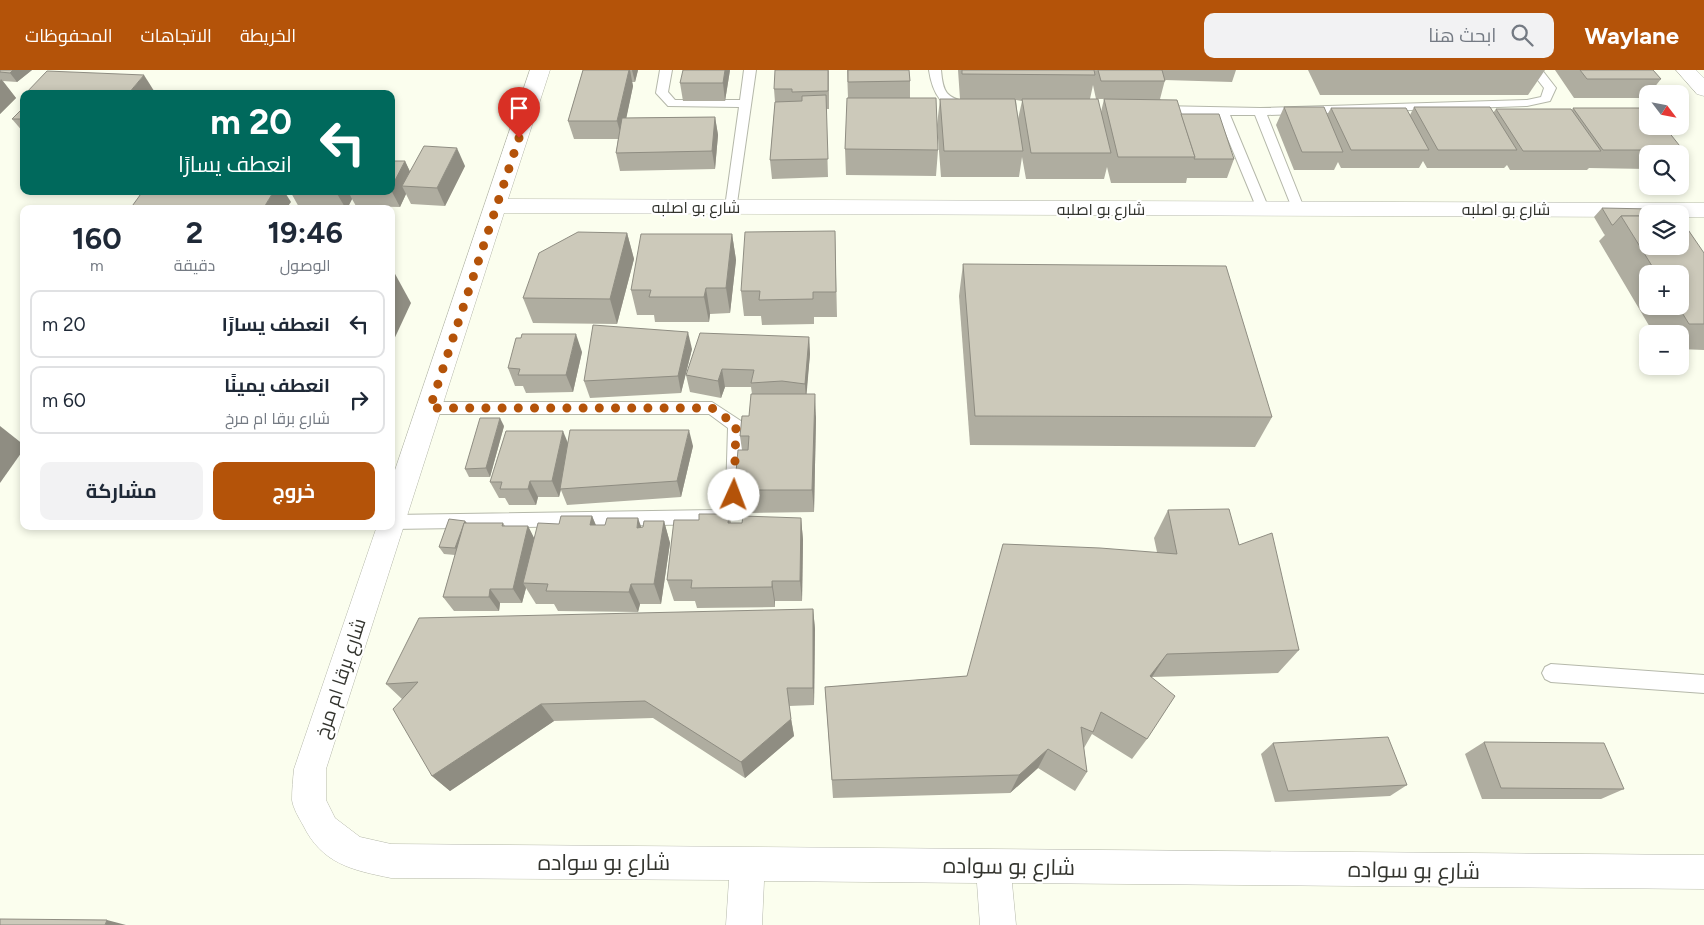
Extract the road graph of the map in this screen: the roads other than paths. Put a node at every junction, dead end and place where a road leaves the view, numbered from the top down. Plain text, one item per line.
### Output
1 (540, 70) edge
2 (666, 70) edge
3 (750, 70) edge
4 (934, 70) edge
5 (1536, 70) edge
6 (1686, 70) edge
7 (1704, 90) edge
8 (744, 103) junction
9 (979, 105) edge
10 (1144, 109) edge
11 (1222, 111) junction
12 (1260, 112) junction
13 (497, 206) junction
14 (731, 207) junction
15 (1298, 208) junction
16 (1263, 209) junction
17 (1704, 210) edge
18 (430, 408) junction
19 (395, 512) edge
20 (395, 524) edge
21 (389, 530) edge
22 (1551, 673) dead end
23 (1704, 684) edge
24 (323, 830) joint
25 (748, 863) junction
26 (994, 866) junction
27 (1704, 872) edge
28 (744, 925) edge
29 (998, 925) edge

1 - 13 street, شارع برقا ام مرخ
2 - 8 lane
3 - 8 lane
4 - 9 lane
5 - 12 lane
6 - 7 street
8 - 14 lane
10 - 11 lane
11 - 12 lane
11 - 16 lane
12 - 15 lane
13 - 14 street, شارع بو اصلبه
13 - 18 street, شارع برقا ام مرخ
14 - 16 street, شارع بو اصلبه
15 - 16 street, شارع بو اصلبه
15 - 17 street, شارع بو اصلبه
18 - 19 street, شارع برقا ام مرخ
18 - 20 lane
21 - 24 street, شارع برقا ام مرخ
22 - 23 lane
24 - 25 street, شارع بو سواده
25 - 26 street, شارع بو سواده
25 - 28 street
26 - 27 street, شارع بو سواده
26 - 29 street

